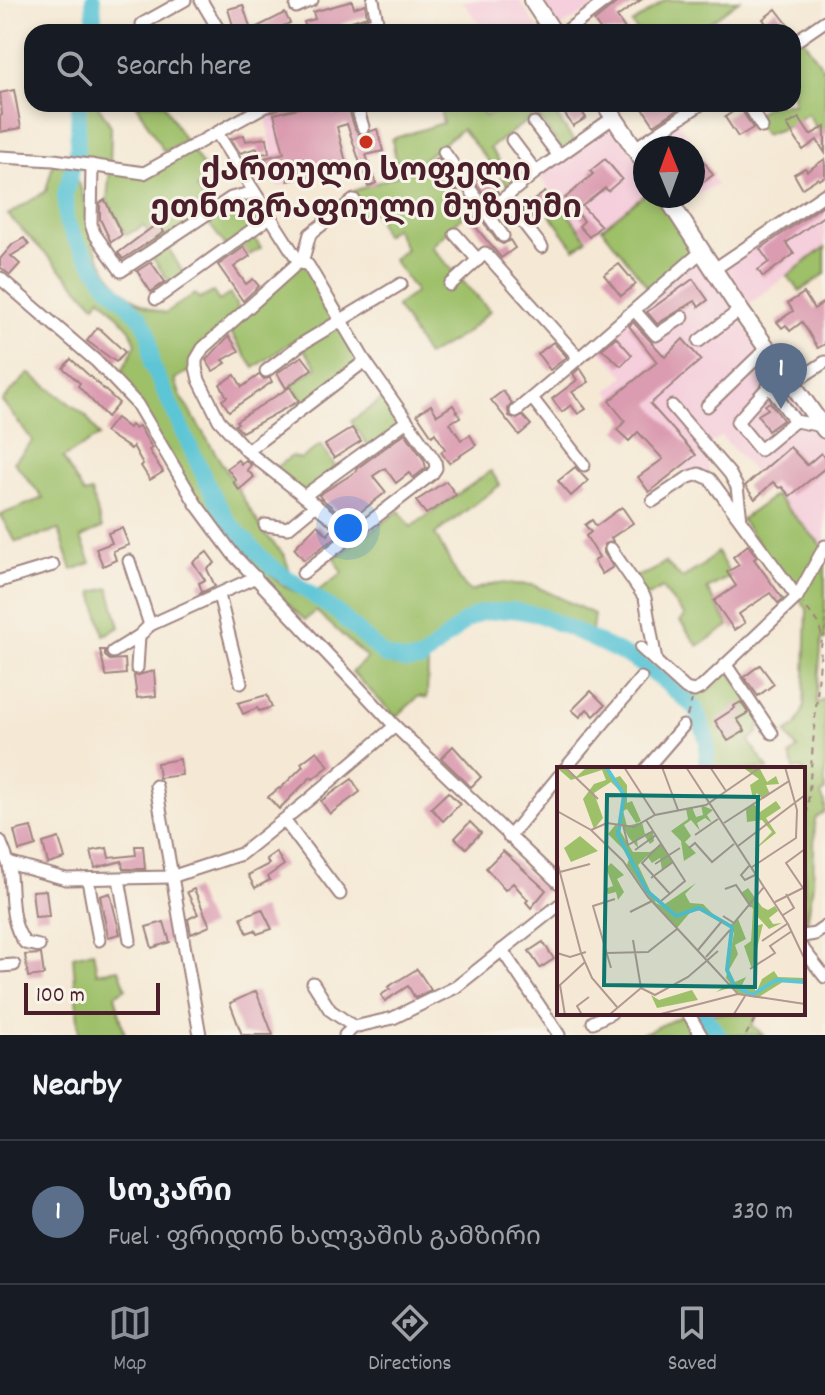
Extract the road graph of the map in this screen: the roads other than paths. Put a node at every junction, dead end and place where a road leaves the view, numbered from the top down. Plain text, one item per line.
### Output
1 (185, 0) edge
2 (201, 0) edge
3 (312, 0) edge
4 (373, 0) edge
5 (532, 0) edge
6 (607, 0) edge
7 (296, 7) dead end
8 (825, 21) edge
9 (142, 24) dead end
10 (215, 24) edge
11 (377, 24) edge
12 (548, 24) edge
13 (576, 24) edge
14 (801, 38) edge
15 (254, 112) edge
16 (358, 112) edge
17 (607, 112) edge
18 (610, 112) edge
19 (689, 112) edge
20 (753, 112) edge
21 (534, 123) dead end
22 (363, 127) dead end
23 (762, 127) dead end
24 (217, 133) junction
25 (653, 136) edge
26 (512, 140) dead end
27 (633, 145) edge
28 (444, 152) dead end
29 (559, 156) junction
30 (0, 157) edge
31 (87, 164) junction
32 (536, 172) junction
33 (254, 192) junction
34 (825, 194) edge
35 (504, 198) junction
36 (354, 200) dead end
37 (674, 208) edge
38 (486, 213) junction
39 (270, 217) junction
40 (455, 234) dead end
41 (503, 236) dead end
42 (542, 247) dead end
43 (701, 252) junction
44 (481, 256) junction
45 (300, 262) junction
46 (713, 270) junction
47 (0, 278) edge
48 (401, 284) dead end
49 (450, 285) dead end
50 (156, 299) dead end
51 (740, 310) junction
52 (635, 311) junction
53 (683, 317) dead end
54 (342, 320) junction
55 (699, 341) dead end
56 (766, 349) junction
57 (579, 358) junction
58 (365, 361) junction
59 (825, 362) edge
60 (266, 371) dead end
61 (787, 377) junction
62 (770, 387) junction
63 (532, 398) junction
64 (672, 406) dead end
65 (707, 406) dead end
66 (516, 411) dead end
67 (822, 420) edge
68 (407, 421) junction
69 (795, 421) junction
70 (247, 451) junction
71 (584, 465) dead end
72 (304, 496) junction
73 (653, 501) dead end
74 (316, 505) junction
75 (741, 520) junction
76 (265, 525) dead end
77 (352, 534) junction
78 (825, 546) edge
79 (611, 549) dead end
80 (129, 561) dead end
81 (53, 565) dead end
82 (303, 573) dead end
83 (256, 577) junction
84 (0, 581) edge
85 (219, 595) junction
86 (797, 597) junction
87 (150, 625) junction
88 (139, 636) junction
89 (641, 648) dead end
90 (113, 652) dead end
91 (656, 663) junction
92 (726, 665) junction
93 (137, 668) dead end
94 (641, 678) dead end
95 (241, 683) dead end
96 (685, 722) road end
97 (395, 726) junction
98 (772, 733) dead end
99 (567, 767) edge
100 (648, 767) edge
101 (557, 778) edge
102 (156, 786) dead end
103 (284, 820) junction
104 (509, 837) junction
105 (0, 841) edge
106 (8, 863) junction
107 (171, 877) junction
108 (557, 877) edge
109 (119, 879) junction
110 (88, 880) junction
111 (340, 894) dead end
112 (557, 907) edge
113 (825, 927) edge
114 (805, 936) edge
115 (99, 940) dead end
116 (130, 940) dead end
117 (39, 946) dead end
118 (502, 950) junction
119 (805, 952) edge
120 (14, 965) dead end
121 (0, 966) edge
122 (825, 977) edge
123 (313, 983) dead end
124 (607, 1015) edge
125 (689, 1015) edge
126 (593, 1022) dead end
127 (350, 1031) edge
128 (200, 1035) edge
129 (559, 1035) edge
130 (701, 1035) edge

1 - 9 street
2 - 10 street
3 - 7 street
4 - 11 street
5 - 12 highway
6 - 13 street
8 - 14 street
15 - 24 street
16 - 22 street
17 - 29 street
18 - 27 highway
19 - 25 street
20 - 23 street
21 - 29 street
24 - 31 street
24 - 33 street
26 - 32 street
28 - 38 street
29 - 32 street
30 - 31 street
31 - 33 street
32 - 35 street
33 - 39 street
34 - 46 street
35 - 38 street
35 - 42 street
36 - 45 street
37 - 43 highway
38 - 41 street
39 - 45 street
39 - 50 street
40 - 44 street
43 - 46 highway
43 - 52 street
44 - 49 street
44 - 57 street
45 - 54 street
45 - 70 street
46 - 51 highway
47 - 83 street
48 - 54 street
51 - 55 street
51 - 56 highway
52 - 53 street
52 - 57 street
54 - 58 street
54 - 60 street
56 - 61 highway
56 - 65 street
57 - 63 street
58 - 68 street
58 - 70 street
59 - 61 street
61 - 62 street
61 - 67 highway
62 - 69 street
62 - 69 street
63 - 66 street
63 - 71 street
64 - 75 street
67 - 69 street
68 - 72 street
68 - 77 street
70 - 72 street
72 - 74 street
73 - 75 street
74 - 76 street
74 - 77 street
75 - 86 street
77 - 82 street
78 - 86 street
79 - 91 street
80 - 87 street
81 - 84 street
83 - 85 street
83 - 97 street
85 - 87 street
85 - 95 street
86 - 92 street
87 - 88 street
88 - 90 street
88 - 93 street
89 - 91 street
91 - 92 street
92 - 98 street
94 - 99 street
96 - 100 street
97 - 103 street
97 - 104 street
101 - 104 street
102 - 107 street
103 - 107 street
103 - 111 street
104 - 108 street
105 - 106 street
106 - 110 street
106 - 117 street
107 - 109 street
107 - 128 street
109 - 110 street
109 - 116 street
110 - 115 street
112 - 118 street
113 - 114 street
118 - 127 street
118 - 129 street
119 - 122 street
120 - 121 street
123 - 127 street
124 - 126 street
125 - 130 street

